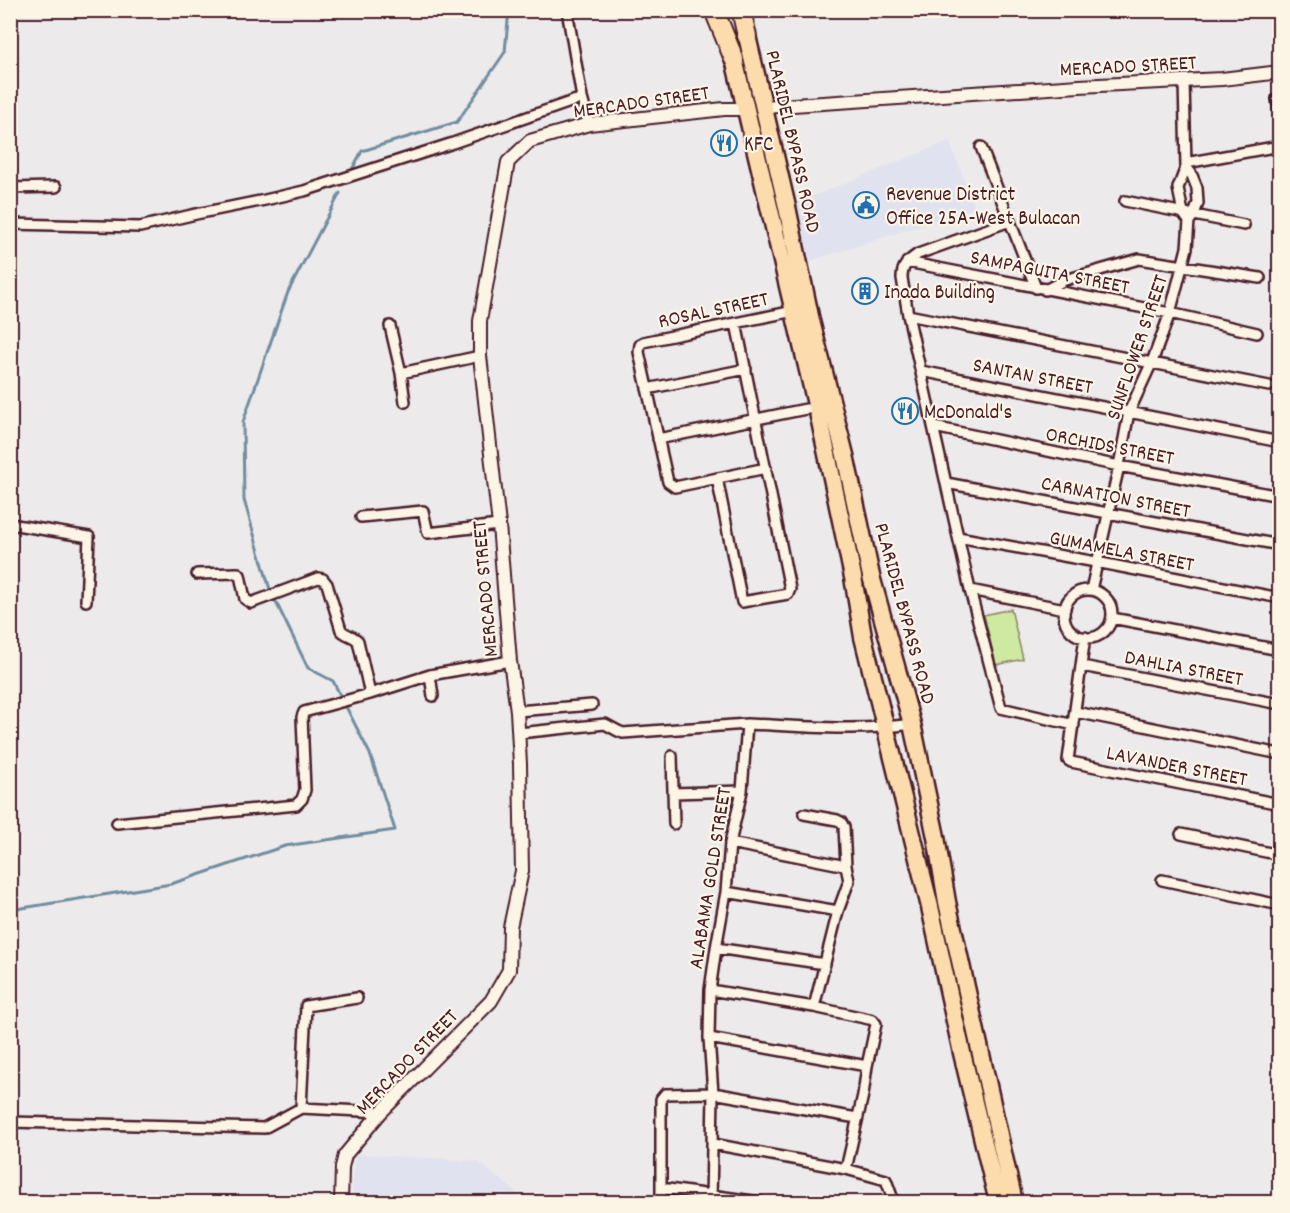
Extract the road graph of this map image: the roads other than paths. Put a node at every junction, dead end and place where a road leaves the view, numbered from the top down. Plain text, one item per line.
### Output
1 (567, 10) edge
2 (714, 10) edge
3 (724, 10) edge
4 (742, 10) edge
5 (747, 36) joint
6 (734, 59) junction
7 (1280, 72) edge
8 (1184, 81) junction
9 (582, 98) junction
10 (1277, 99) dead end
11 (755, 108) junction
12 (1280, 115) edge
13 (589, 124) junction
14 (1280, 146) edge
15 (981, 147) dead end
16 (1186, 165) junction
17 (56, 187) dead end
18 (10, 188) edge
19 (1125, 201) dead end
20 (1189, 216) junction
21 (1010, 221) junction
22 (10, 224) edge
23 (1244, 225) dead end
24 (907, 262) junction
25 (1182, 267) junction
26 (1260, 278) dead end
27 (1041, 289) junction
28 (794, 311) junction
29 (1170, 313) junction
30 (908, 315) junction
31 (736, 323) junction
32 (390, 327) dead end
33 (1257, 333) dead end
34 (480, 356) junction
35 (1152, 363) junction
36 (746, 369) junction
37 (921, 371) junction
38 (401, 373) junction
39 (1269, 386) dead end
40 (647, 389) junction
41 (405, 402) dead end
42 (817, 409) junction
43 (1129, 412) junction
44 (756, 420) junction
45 (934, 427) junction
46 (658, 439) junction
47 (1280, 442) edge
48 (1119, 466) junction
49 (765, 468) junction
50 (717, 478) junction
51 (946, 483) junction
52 (1280, 496) edge
53 (1107, 513) junction
54 (361, 517) dead end
55 (10, 524) edge
56 (499, 525) junction
57 (958, 537) junction
58 (1280, 545) edge
59 (1096, 562) junction
60 (197, 574) dead end
61 (970, 590) junction
62 (1091, 590) junction
63 (1280, 598) edge
64 (86, 601) dead end
65 (1065, 609) junction
66 (1112, 618) junction
67 (1085, 637) junction
68 (1280, 650) edge
69 (510, 661) junction
70 (1082, 666) junction
71 (430, 675) junction
72 (370, 694) junction
73 (434, 696) dead end
74 (1280, 704) edge
75 (591, 705) dead end
76 (517, 711) junction
77 (1076, 712) junction
78 (747, 724) junction
79 (912, 724) junction
80 (1074, 725) junction
81 (885, 728) junction
82 (519, 734) junction
83 (1280, 754) edge
84 (672, 756) dead end
85 (742, 791) junction
86 (673, 793) junction
87 (1280, 804) edge
88 (804, 814) dead end
89 (117, 823) dead end
90 (674, 824) dead end
91 (1181, 834) dead end
92 (730, 843) junction
93 (1280, 855) edge
94 (846, 866) junction
95 (1162, 880) dead end
96 (726, 892) junction
97 (1280, 905) edge
98 (838, 911) junction
99 (716, 948) junction
100 (825, 964) junction
101 (710, 990) junction
102 (357, 998) dead end
103 (814, 1006) junction
104 (709, 1038) junction
105 (867, 1066) junction
106 (713, 1093) junction
107 (301, 1108) junction
108 (381, 1112) junction
109 (857, 1118) junction
110 (10, 1122) edge
111 (713, 1144) junction
112 (846, 1169) junction
113 (661, 1188) junction
114 (711, 1199) edge
115 (341, 1203) edge
116 (661, 1203) edge
117 (760, 1203) edge
118 (894, 1203) edge
119 (998, 1203) edge
120 (1014, 1203) edge

1 - 9 street
2 - 6 highway
3 - 6 highway
4 - 5 highway
5 - 11 highway, PLARIDEL BYPASS ROAD
6 - 11 highway, PLARIDEL BYPASS ROAD
7 - 8 street, MERCADO STREET
8 - 11 street, MERCADO STREET
8 - 16 street, SUNFLOWER STREET
9 - 13 street
9 - 22 street
10 - 12 street
11 - 13 street, MERCADO STREET
11 - 28 highway, PLARIDEL BYPASS ROAD
11 - 79 highway, PLARIDEL BYPASS ROAD
13 - 34 street, MERCADO STREET
14 - 16 street
15 - 21 street
16 - 20 street, SUNFLOWER STREET
16 - 20 street, SUNFLOWER STREET
17 - 18 street
19 - 20 street
20 - 23 street
20 - 25 street, SUNFLOWER STREET
21 - 24 street
21 - 27 street
24 - 27 street, SAMPAGUITA STREET
24 - 30 street
25 - 26 street
25 - 27 street
25 - 29 street, SUNFLOWER STREET
27 - 29 street, SAMPAGUITA STREET
28 - 31 street, ROSAL STREET
28 - 42 highway, PLARIDEL BYPASS ROAD
29 - 33 street, SAMPAGUITA STREET
29 - 35 street, SUNFLOWER STREET
30 - 35 street
30 - 37 street
31 - 36 street
31 - 40 street, ROSAL STREET
32 - 38 street
34 - 38 street
34 - 56 street, MERCADO STREET
35 - 39 street
35 - 43 street, SUNFLOWER STREET
36 - 40 street
36 - 44 street
37 - 43 street, SANTAN STREET
37 - 45 street
38 - 41 street
40 - 46 street
42 - 44 street
42 - 81 highway, PLARIDEL BYPASS ROAD
43 - 47 street, SANTAN STREET
43 - 48 street, SUNFLOWER STREET
44 - 46 street
44 - 49 street
45 - 48 street, ORCHIDS STREET
45 - 51 street
46 - 50 street
48 - 52 street, ORCHIDS STREET
48 - 53 street, SUNFLOWER STREET
49 - 50 street
49 - 50 street
51 - 53 street, CARNATION STREET
51 - 57 street
53 - 58 street, CARNATION STREET
53 - 59 street, SUNFLOWER STREET
54 - 56 street
55 - 64 street
56 - 69 street, MERCADO STREET
57 - 59 street, GUMAMELA STREET
57 - 61 street
59 - 62 street, SUNFLOWER STREET
59 - 63 street, GUMAMELA STREET
60 - 72 street
61 - 65 street
61 - 80 street
62 - 65 street
62 - 66 street
65 - 67 street
66 - 67 street
66 - 68 street
67 - 70 street
69 - 71 street
69 - 76 street, MERCADO STREET
70 - 74 street, DAHLIA STREET
70 - 77 street
71 - 72 street
71 - 73 street
72 - 89 street
75 - 76 street
76 - 82 street, MERCADO STREET
77 - 80 street
77 - 83 street
78 - 81 street
78 - 82 street
78 - 85 street, ALABAMA GOLD STREET
79 - 81 street
79 - 120 highway, PLARIDEL BYPASS ROAD
80 - 87 street, LAVANDER STREET
81 - 119 highway, PLARIDEL BYPASS ROAD
82 - 108 street, MERCADO STREET
84 - 86 street
85 - 86 street
85 - 92 street, ALABAMA GOLD STREET
86 - 90 street
88 - 94 street
91 - 93 street
92 - 94 street
92 - 96 street, ALABAMA GOLD STREET
94 - 98 street
95 - 97 street
96 - 98 street
96 - 99 street, ALABAMA GOLD STREET
98 - 100 street
99 - 100 street
99 - 101 street, ALABAMA GOLD STREET
100 - 103 street
101 - 103 street
101 - 104 street, ALABAMA GOLD STREET
102 - 107 street
103 - 105 street
104 - 105 street
104 - 106 street, ALABAMA GOLD STREET
105 - 109 street
106 - 109 street
106 - 111 street, ALABAMA GOLD STREET
106 - 113 street
107 - 108 street
107 - 110 street
108 - 115 street, MERCADO STREET
109 - 112 street
111 - 112 street
111 - 114 street, ALABAMA GOLD STREET
112 - 118 street
113 - 114 street
113 - 116 street
114 - 117 street

